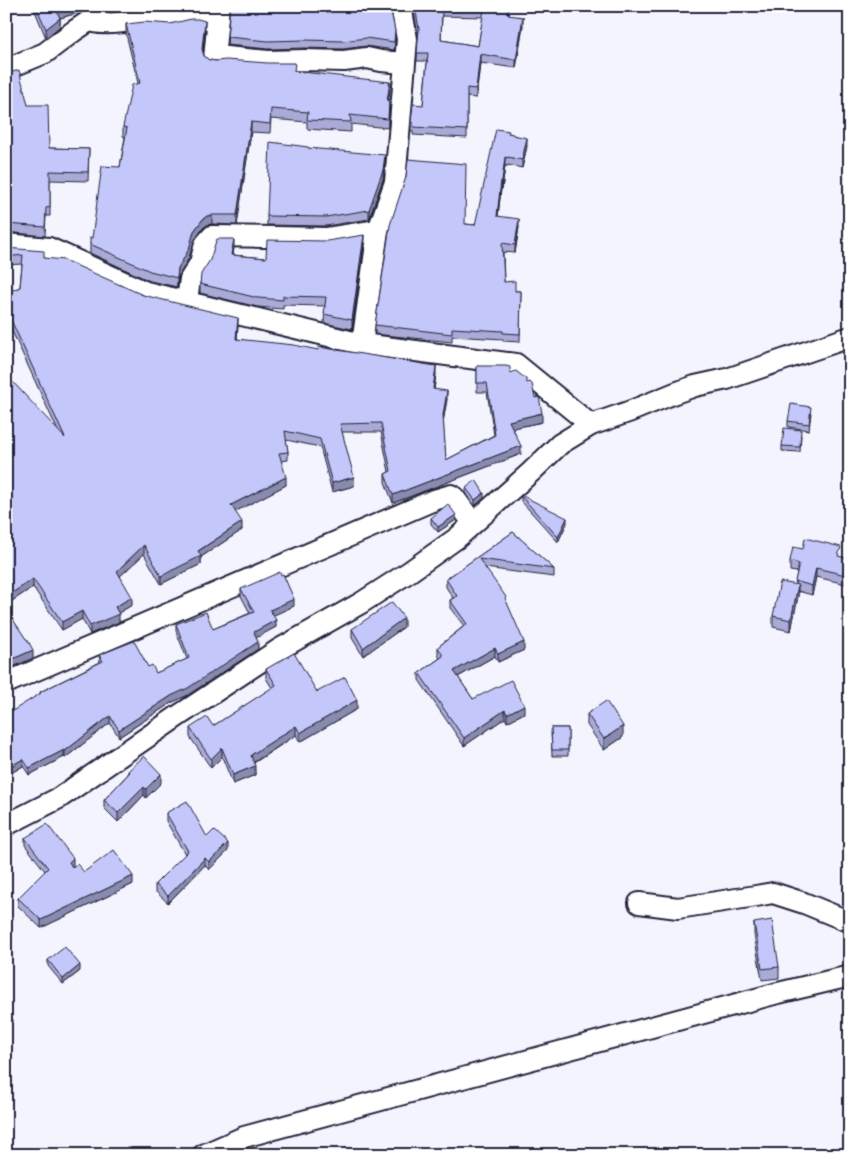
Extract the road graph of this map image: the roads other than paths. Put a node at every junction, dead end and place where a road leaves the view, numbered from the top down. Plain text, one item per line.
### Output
1 (402, 6) edge
2 (92, 14) edge
3 (218, 14) edge
4 (404, 62) junction
5 (6, 69) edge
6 (378, 230) junction
7 (6, 244) edge
8 (186, 301) junction
9 (850, 337) edge
10 (362, 344) junction
11 (591, 425) junction
12 (474, 523) junction
13 (6, 683) edge
14 (6, 825) edge
15 (639, 903) dead end
16 (850, 922) edge
17 (850, 976) edge
18 (203, 1155) edge

1 - 4 street
2 - 3 street
2 - 5 street
3 - 4 street
4 - 6 street
6 - 8 street
6 - 10 street
7 - 8 street
8 - 10 street
9 - 11 street
10 - 11 street
11 - 12 street
12 - 13 street
12 - 14 street
15 - 16 street
17 - 18 street

